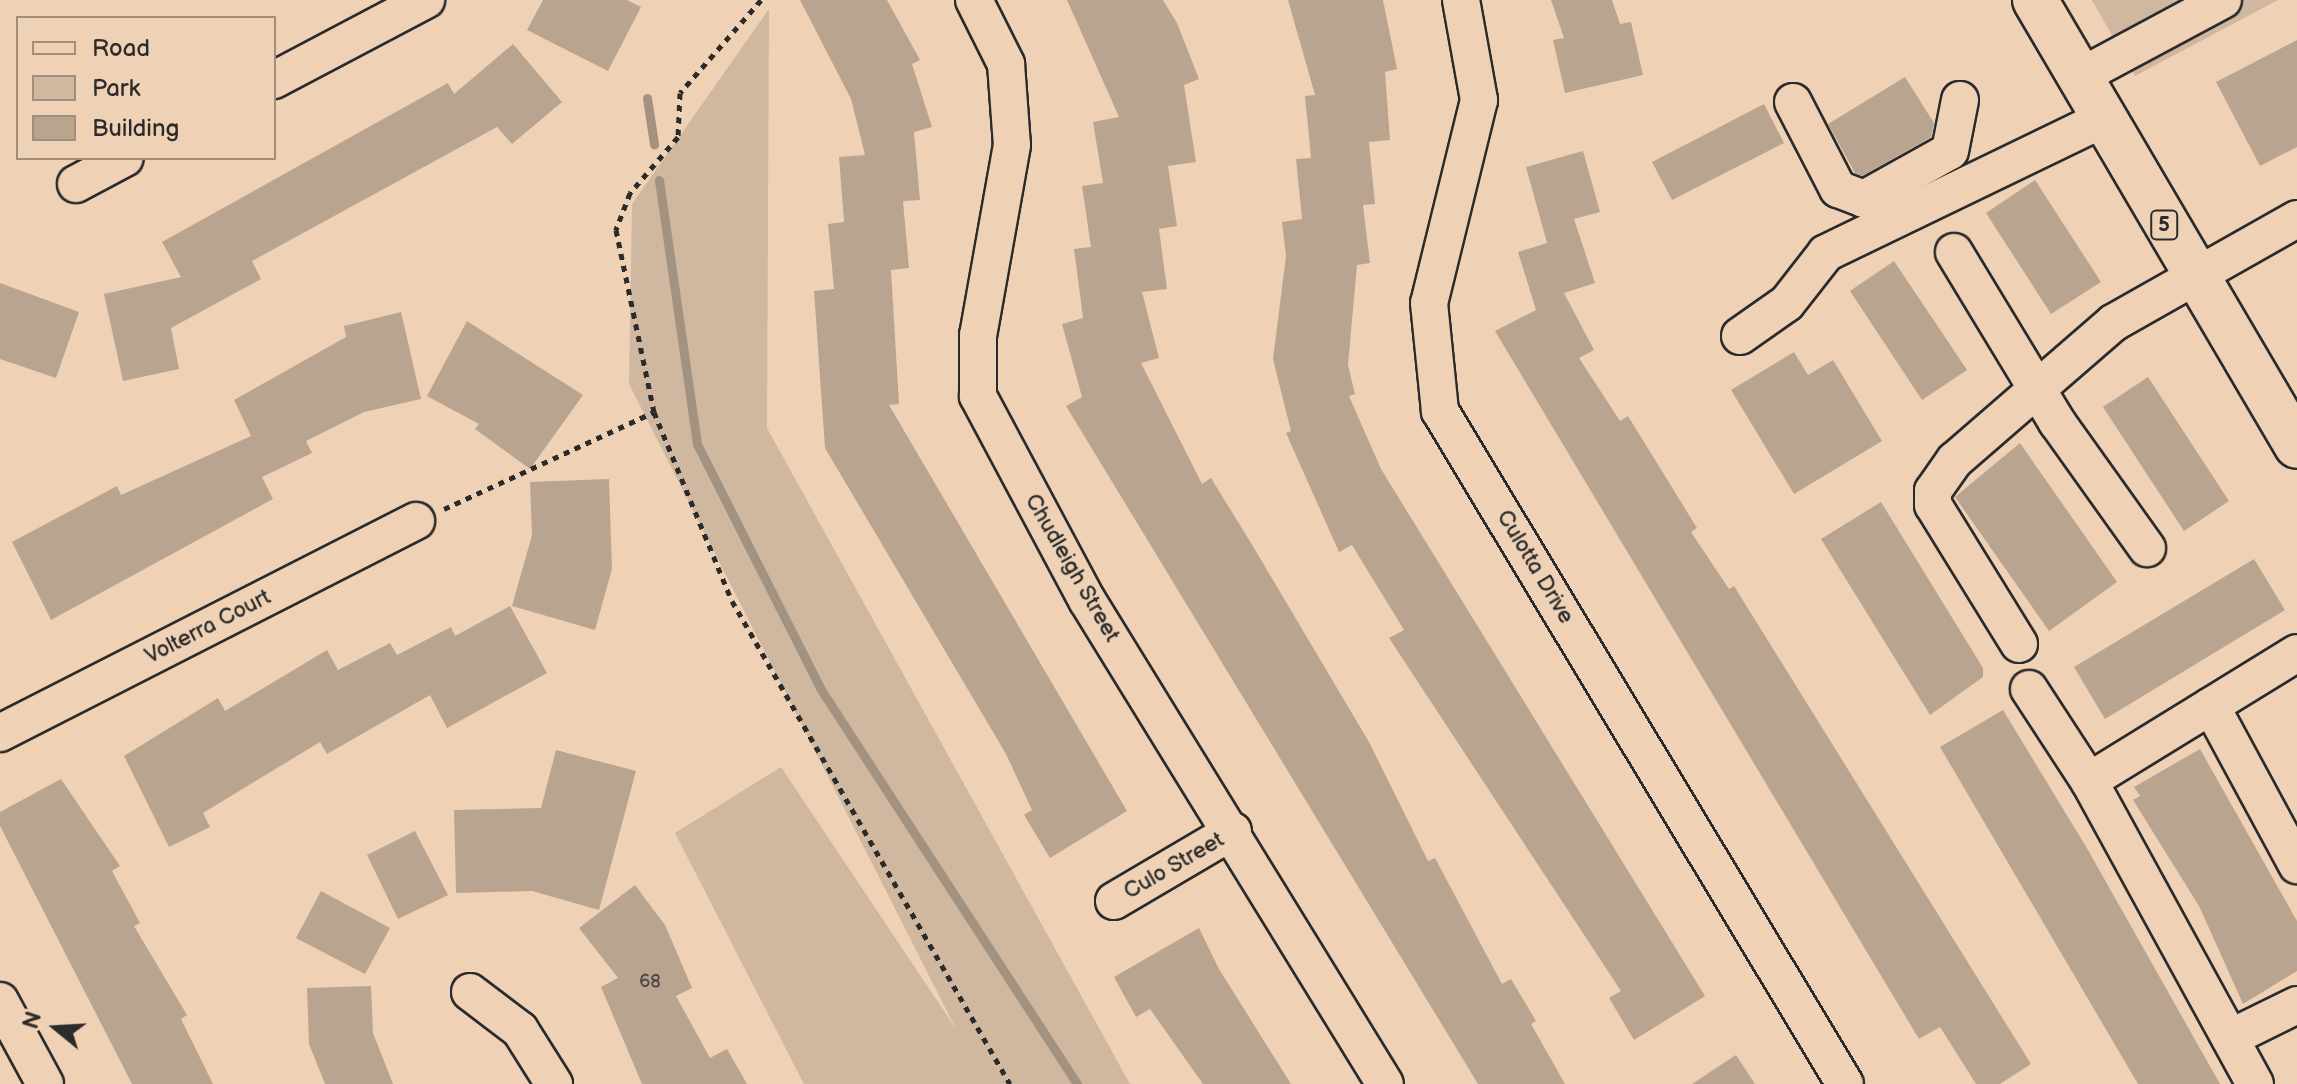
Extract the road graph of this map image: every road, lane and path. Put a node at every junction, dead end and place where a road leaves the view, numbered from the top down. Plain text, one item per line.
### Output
1 (426, 0) edge
2 (761, 0) edge
3 (974, 0) edge
4 (1461, 0) edge
5 (2035, 0) edge
6 (2223, 0) edge
7 (2081, 76) junction
8 (276, 79) edge
9 (1960, 100) dead end
10 (1793, 102) dead end
11 (2105, 118) junction
12 (121, 160) edge
13 (76, 184) dead end
14 (2297, 219) edge
15 (1954, 252) dead end
16 (2191, 274) junction
17 (1740, 336) dead end
18 (2040, 392) junction
19 (654, 412) junction
20 (2297, 446) edge
21 (416, 521) joint
22 (2147, 548) dead end
23 (2019, 644) dead end
24 (2297, 653) edge
25 (2029, 689) dead end
26 (2211, 706) junction
27 (0, 733) edge
28 (2089, 781) junction
29 (1233, 831) junction
30 (2297, 865) edge
31 (1114, 901) dead end
32 (470, 992) dead end
33 (0, 1001) edge
34 (2297, 1005) edge
35 (2230, 1038) junction
36 (45, 1084) edge
37 (554, 1084) edge
38 (1010, 1084) edge
39 (1385, 1084) edge
40 (1845, 1084) edge
41 (2255, 1084) edge

1 - 8 street
2 - 19 path
3 - 29 street, Chudleigh Street
4 - 40 street, Culotta Drive
5 - 7 main road, 5
6 - 7 street
7 - 11 main road, 5
9 - 10 street
11 - 16 main road, 5
11 - 17 street
12 - 13 street
14 - 16 street
15 - 18 street
16 - 18 street
16 - 20 main road, 5
18 - 22 street
18 - 23 street
19 - 21 path
19 - 38 path
21 - 27 street, Volterra Court
24 - 26 street
25 - 28 street
26 - 28 street
26 - 30 street
28 - 35 street
29 - 31 street, Culo Street
29 - 39 street, Chudleigh Street
32 - 37 street
33 - 36 street
34 - 35 street
35 - 41 street

